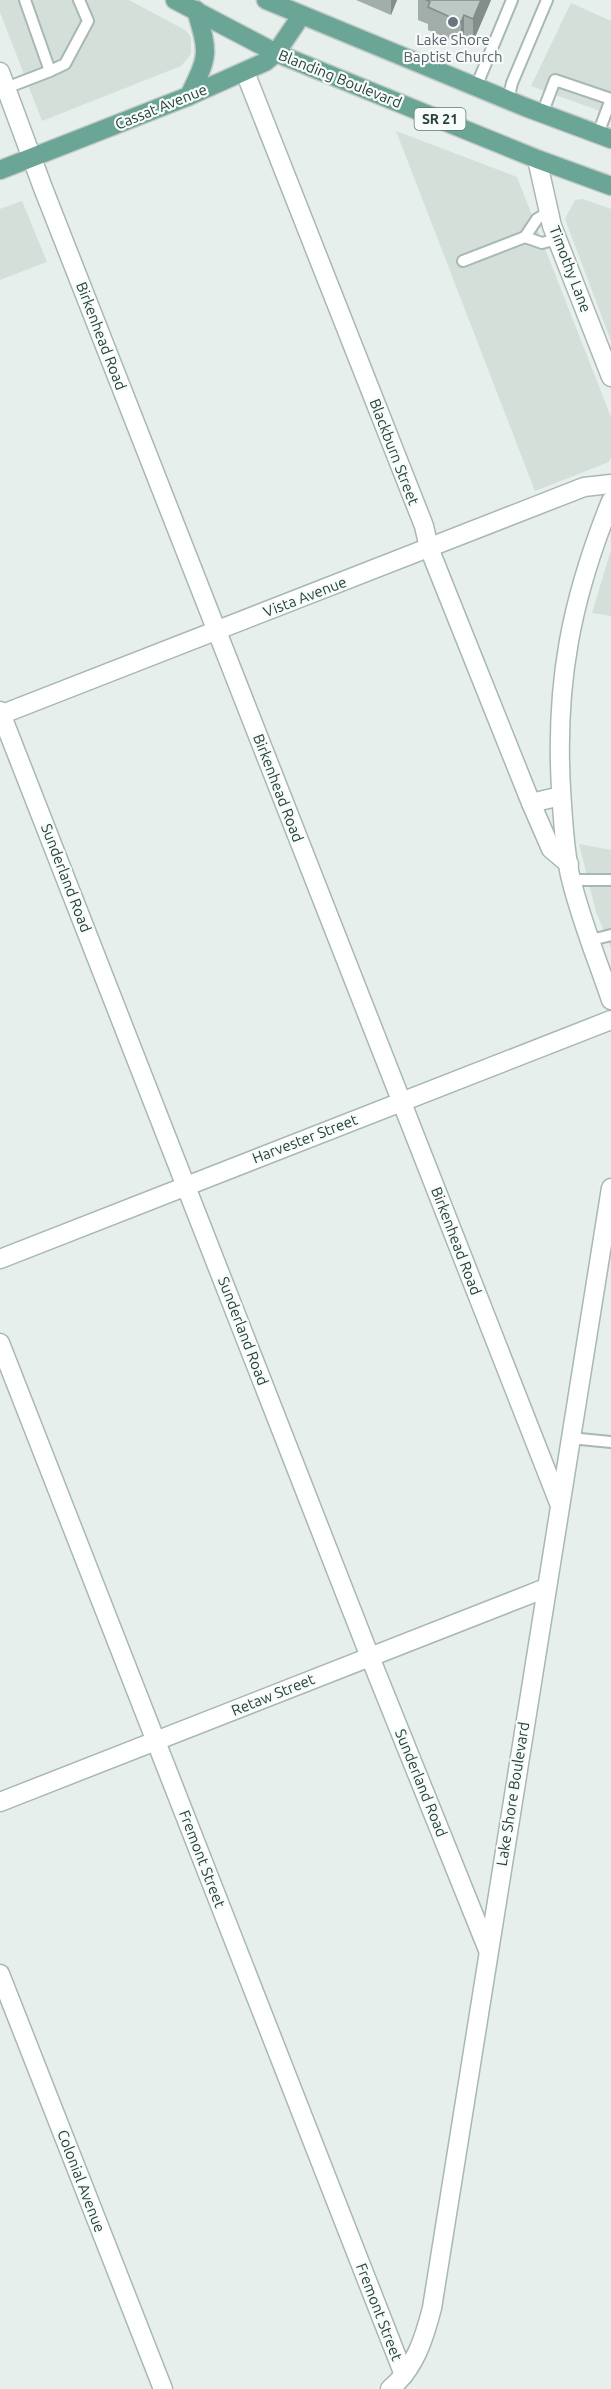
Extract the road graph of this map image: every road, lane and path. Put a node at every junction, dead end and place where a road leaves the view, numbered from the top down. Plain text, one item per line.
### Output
1 (25, 0) edge
2 (79, 0) edge
3 (175, 0) edge
4 (266, 0) edge
5 (512, 0) edge
6 (547, 0) edge
7 (195, 10) junction
8 (302, 16) junction
9 (276, 53) junction
10 (50, 71) junction
11 (245, 72) junction
12 (3, 80) edge
13 (476, 87) junction
14 (189, 96) junction
15 (611, 99) edge
16 (508, 100) junction
17 (542, 114) junction
18 (605, 137) edge
19 (32, 158) junction
20 (537, 159) junction
21 (0, 170) edge
22 (611, 186) edge
23 (549, 212) junction
24 (525, 237) junction
25 (557, 239) junction
26 (463, 261) dead end
27 (611, 377) edge
28 (611, 484) edge
29 (611, 501) edge
30 (429, 548) junction
31 (217, 631) junction
32 (0, 714) edge
33 (561, 796) junction
34 (531, 803) junction
35 (570, 872) junction
36 (611, 880) edge
37 (611, 935) edge
38 (591, 940) junction
39 (609, 991) edge
40 (611, 1020) edge
41 (401, 1102) junction
42 (186, 1185) junction
43 (611, 1188) edge
44 (0, 1259) edge
45 (0, 1343) edge
46 (570, 1438) junction
47 (611, 1442) edge
48 (559, 1503) junction
49 (546, 1588) junction
50 (370, 1657) junction
51 (156, 1741) junction
52 (0, 1802) edge
53 (488, 1950) junction
54 (0, 1974) edge
55 (404, 2375) junction
56 (163, 2389) edge
57 (390, 2389) edge

1 - 10 lane
2 - 10 lane
3 - 7 main road, Blanding Boulevard / SR 21
4 - 8 main road
5 - 13 lane
6 - 16 lane
7 - 9 main road, Blanding Boulevard / SR 21
7 - 14 main road
8 - 9 main road, Cassat Avenue
8 - 13 main road
9 - 11 main road, Cassat Avenue
9 - 20 main road, Blanding Boulevard / SR 21
10 - 12 lane
11 - 14 main road, Cassat Avenue
11 - 30 street, Blackburn Street
12 - 19 street, Birkenhead Road
13 - 16 main road
14 - 19 main road, Cassat Avenue
15 - 17 lane
15 - 18 lane
16 - 17 main road
17 - 18 main road
19 - 21 main road, Cassat Avenue
19 - 31 street, Birkenhead Road
20 - 22 main road, Blanding Boulevard / SR 21
20 - 23 street, Timothy Lane
23 - 24 lane
23 - 25 street, Timothy Lane
24 - 25 lane
24 - 26 lane
25 - 27 street, Timothy Lane
28 - 30 street, Vista Avenue
29 - 33 street
30 - 31 street, Vista Avenue
30 - 34 street, Blackburn Street
31 - 32 street, Vista Avenue
31 - 41 street, Birkenhead Road
32 - 42 street, Sunderland Road
33 - 34 street
33 - 35 street
34 - 35 street, Blackburn Street
35 - 36 lane
35 - 38 street
37 - 38 lane
38 - 39 street
40 - 41 street, Harvester Street
41 - 42 street, Harvester Street
41 - 48 street, Birkenhead Road
42 - 44 street, Harvester Street
42 - 50 street, Sunderland Road
43 - 46 street, Lake Shore Boulevard
45 - 51 street, Fremont Street
46 - 47 lane
46 - 48 street, Lake Shore Boulevard
48 - 49 street, Lake Shore Boulevard
49 - 50 street, Retaw Street
49 - 53 street, Lake Shore Boulevard
50 - 51 street, Retaw Street
50 - 53 street, Sunderland Road
51 - 52 street, Retaw Street
51 - 55 street, Fremont Street
53 - 55 street, Lake Shore Boulevard
54 - 56 street, Colonial Avenue
55 - 57 street, Lake Shore Boulevard

